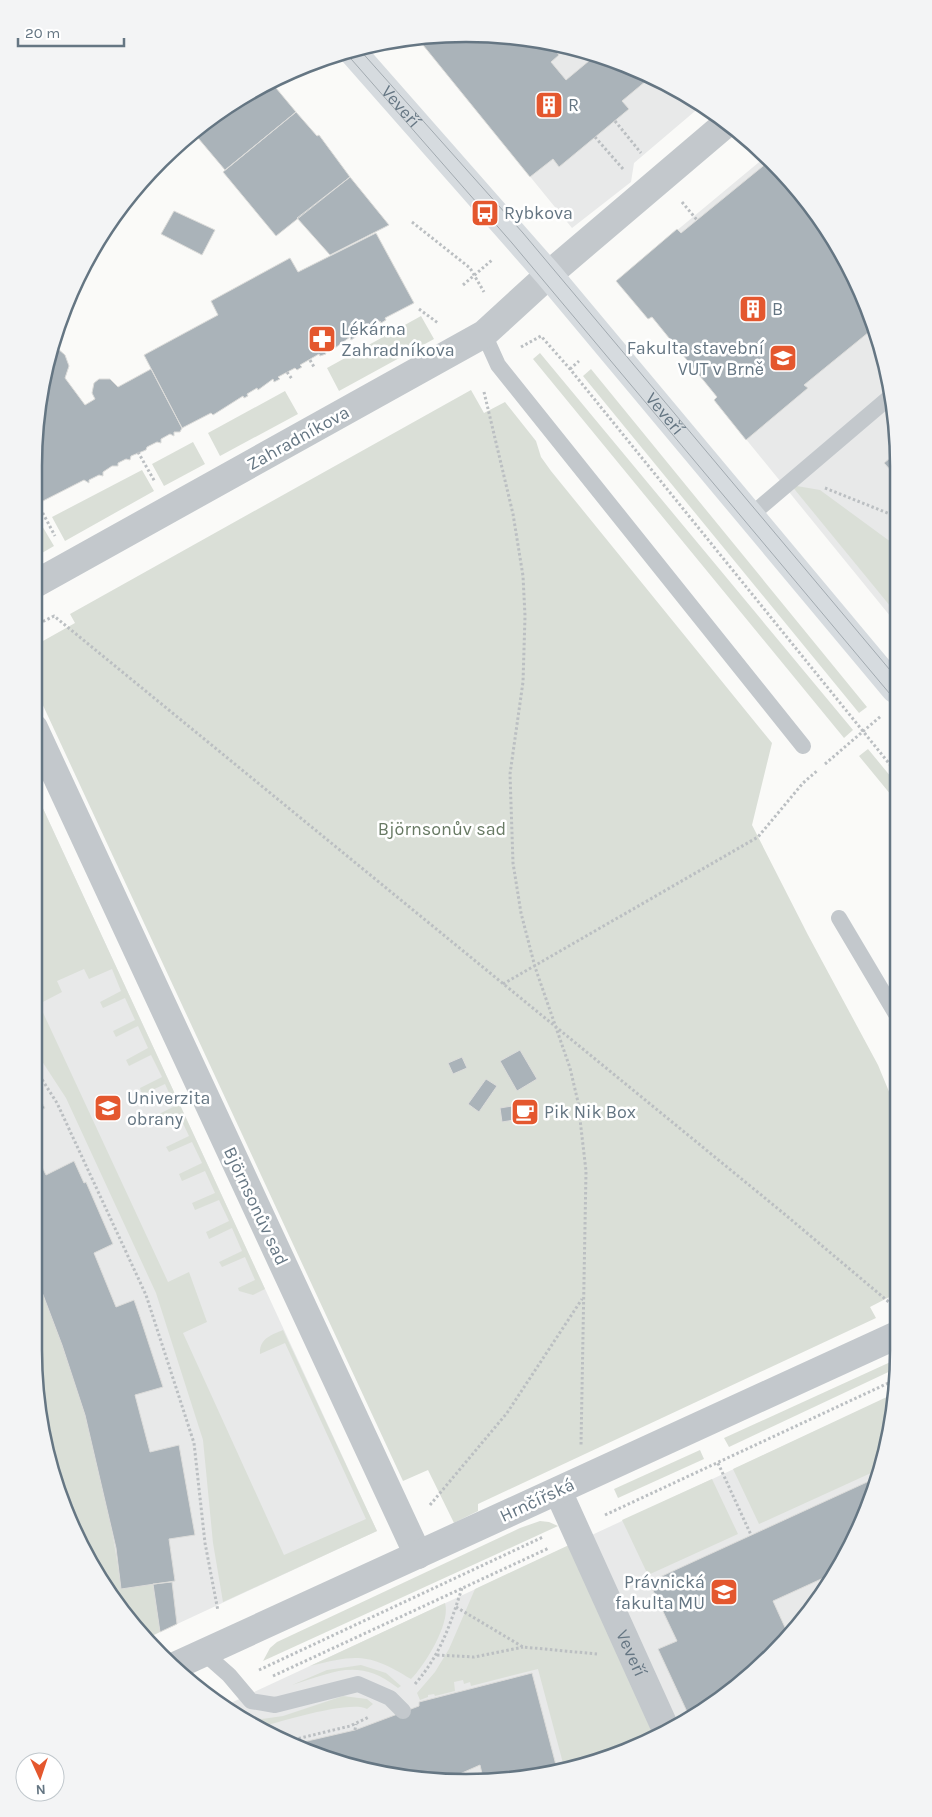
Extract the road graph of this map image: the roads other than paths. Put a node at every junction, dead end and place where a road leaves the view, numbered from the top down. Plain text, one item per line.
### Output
1 (357, 57) edge
2 (721, 128) edge
3 (549, 275) junction
4 (484, 334) junction
5 (884, 402) edge
6 (750, 516) junction
7 (42, 580) edge
8 (890, 683) edge
9 (42, 745) edge
10 (803, 746) dead end
11 (839, 918) dead end
12 (890, 1004) edge
13 (890, 1338) edge
14 (558, 1491) junction
15 (418, 1555) junction
16 (203, 1652) junction
17 (181, 1663) edge
18 (404, 1710) dead end
19 (664, 1725) edge

1 - 3 main road, Veveří
2 - 3 street
3 - 4 street, Zahradníkova
3 - 6 main road, Veveří
4 - 7 street, Zahradníkova
4 - 10 lane
5 - 6 lane
6 - 8 main road, Veveří
9 - 15 street, Björnsonův sad
11 - 12 lane
13 - 14 street, Hrnčířská
14 - 15 street, Hrnčířská
14 - 19 street, Veveří
15 - 16 street, Hrnčířská
16 - 17 street, Hrnčířská
16 - 18 lane

